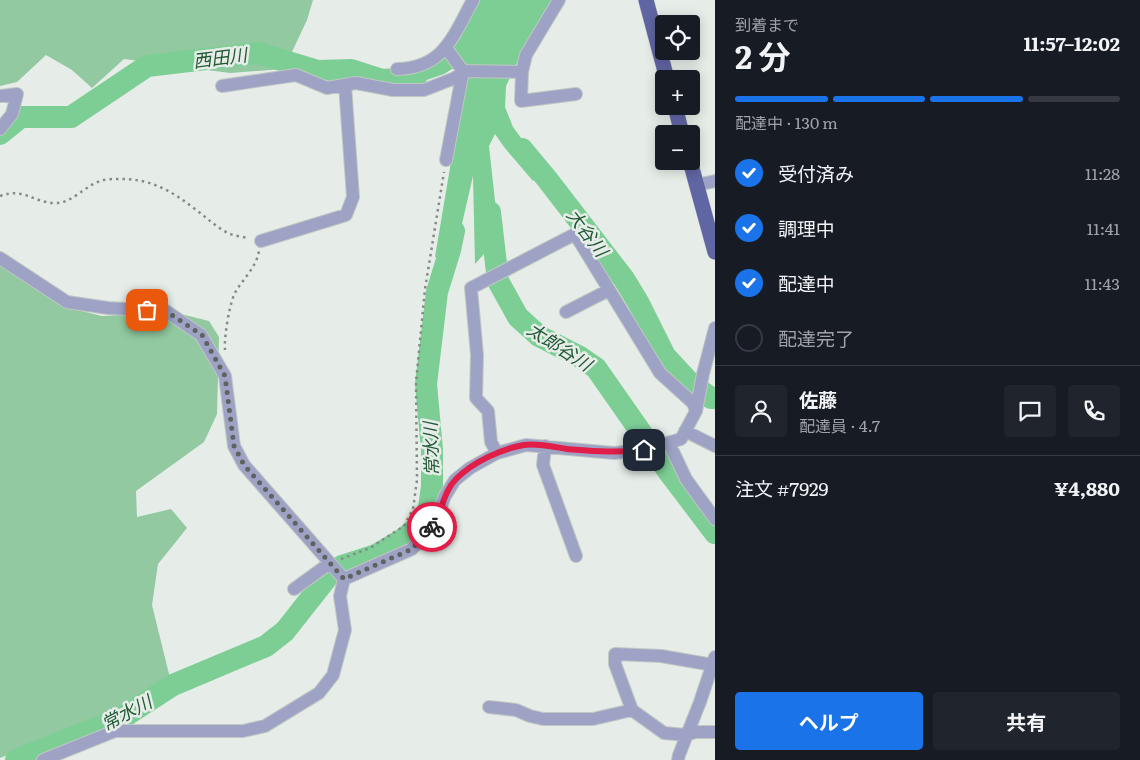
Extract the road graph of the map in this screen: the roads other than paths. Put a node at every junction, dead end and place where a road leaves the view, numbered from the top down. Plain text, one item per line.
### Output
1 (473, 0) edge
2 (559, 0) edge
3 (646, 0) edge
4 (446, 48) junction
5 (396, 69) dead end
6 (665, 70) edge
7 (463, 71) junction
8 (522, 72) junction
9 (345, 85) junction
10 (222, 86) dead end
11 (576, 94) dead end
12 (0, 96) edge
13 (0, 129) edge
14 (446, 160) road end
15 (692, 170) edge
16 (715, 181) edge
17 (696, 185) junction
18 (261, 241) road end
19 (715, 252) edge
20 (0, 258) edge
21 (610, 290) junction
22 (566, 312) dead end
23 (715, 328) edge
24 (696, 410) junction
25 (685, 431) junction
26 (665, 444) junction
27 (545, 446) junction
28 (715, 446) edge
29 (497, 453) junction
30 (715, 519) edge
31 (576, 556) dead end
32 (330, 563) junction
33 (344, 579) junction
34 (294, 589) dead end
35 (714, 661) edge
36 (489, 707) dead end
37 (632, 710) junction
38 (715, 732) edge
39 (686, 735) junction
40 (43, 760) edge
41 (678, 760) edge

1 - 4 street
2 - 8 street
3 - 6 main road
4 - 5 street
4 - 7 street
7 - 8 street
7 - 9 street
7 - 14 street
8 - 11 street
9 - 10 street
9 - 18 street
12 - 13 street
15 - 17 main road
16 - 17 street
17 - 19 main road
20 - 32 street
21 - 22 street
21 - 24 street
21 - 29 street
23 - 24 street
24 - 25 street
25 - 26 street
25 - 28 street
26 - 27 street
26 - 30 street
27 - 29 street
27 - 31 street
29 - 33 street
32 - 33 street
32 - 34 street
33 - 40 street
35 - 37 street
35 - 39 street
36 - 37 street
37 - 39 street
38 - 39 street
39 - 41 street

